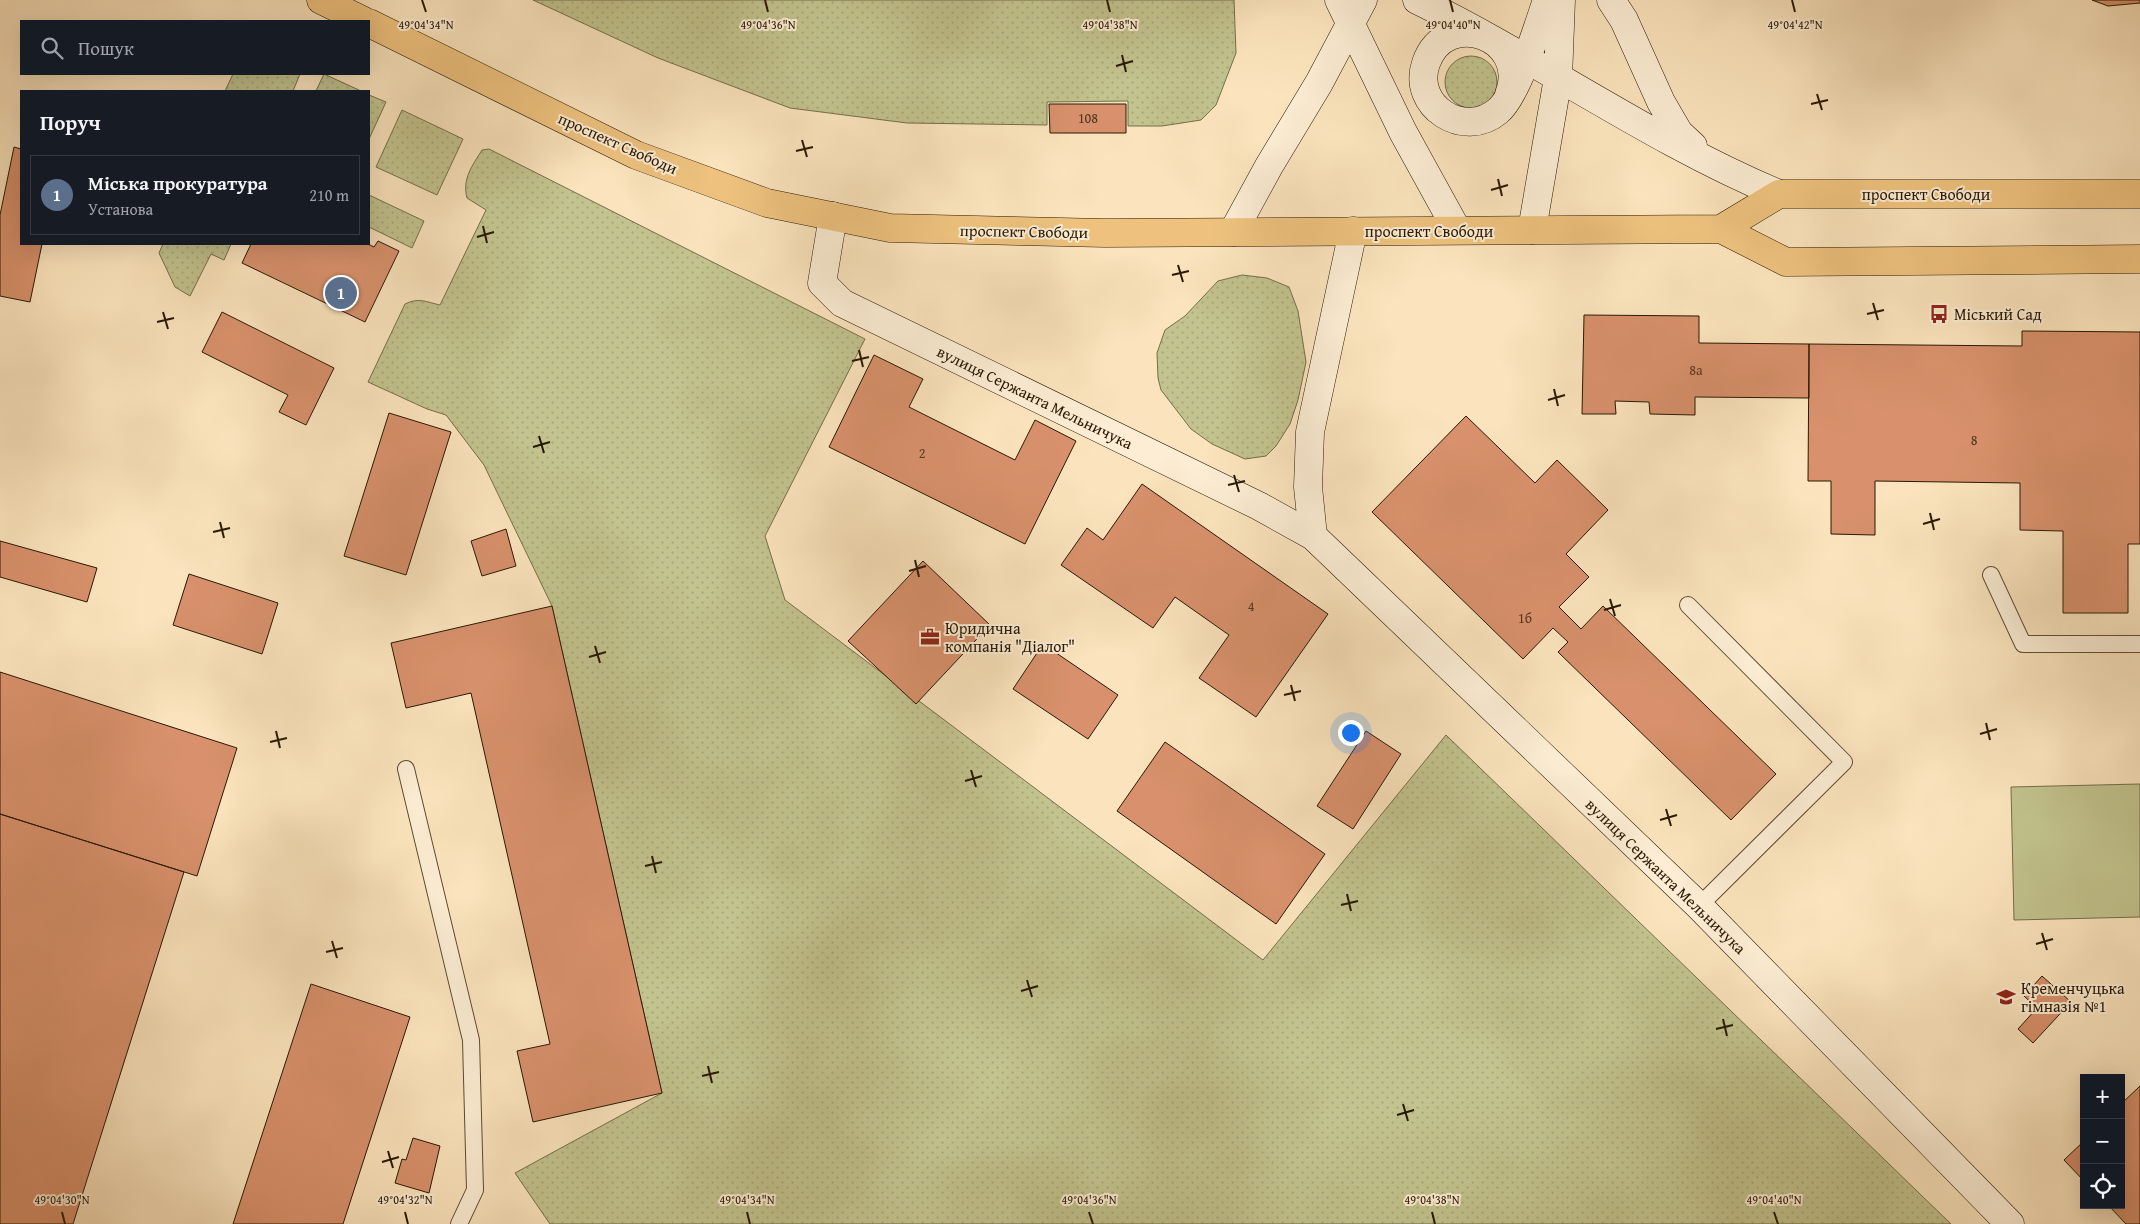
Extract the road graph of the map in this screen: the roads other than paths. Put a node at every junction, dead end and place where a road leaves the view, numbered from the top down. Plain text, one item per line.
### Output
1 (321, 0) edge
2 (1416, 0) edge
3 (1547, 0) edge
4 (1561, 0) edge
5 (1611, 0) edge
6 (1351, 7) edge
7 (362, 20) edge
8 (370, 24) edge
9 (1494, 40) junction
10 (1526, 59) junction
11 (1371, 68) junction
12 (1558, 78) junction
13 (1509, 95) junction
14 (1432, 103) junction
15 (1715, 165) junction
16 (1779, 194) junction
17 (2140, 194) edge
18 (833, 216) junction
19 (1720, 228) junction
20 (1457, 230) junction
21 (1532, 230) junction
22 (1353, 231) junction
23 (1233, 232) junction
24 (2140, 259) edge
25 (1313, 536) junction
26 (1991, 575) dead end
27 (1688, 605) dead end
28 (2140, 644) edge
29 (406, 770) dead end
30 (1699, 906) junction
31 (459, 1224) edge
32 (2010, 1224) edge

1 - 7 highway
2 - 9 street
3 - 10 street
4 - 12 street
5 - 15 street
6 - 11 street
6 - 23 street
8 - 18 highway, проспект Свободи
9 - 10 street
9 - 13 street
9 - 14 street
10 - 12 street
10 - 13 street
11 - 14 street
11 - 20 street
12 - 15 street
12 - 21 street
13 - 14 street
15 - 16 street
16 - 17 highway, проспект Свободи
16 - 19 highway, проспект Свободи
18 - 23 highway, проспект Свободи
18 - 25 street, вулиця Сержанта Мельничука
19 - 21 highway, проспект Свободи
19 - 24 highway, проспект Свободи
20 - 21 highway, проспект Свободи
20 - 22 highway, проспект Свободи
22 - 23 highway, проспект Свободи
22 - 25 street
25 - 30 street, вулиця Сержанта Мельничука
26 - 28 lane
27 - 30 lane
29 - 31 lane
30 - 32 street, вулиця Сержанта Мельничука

